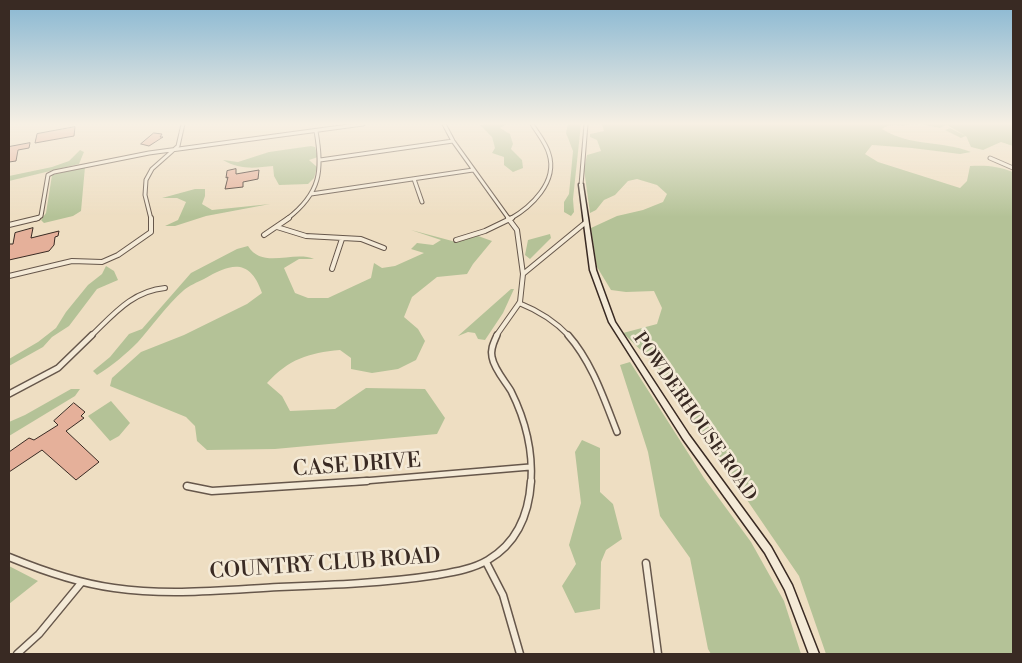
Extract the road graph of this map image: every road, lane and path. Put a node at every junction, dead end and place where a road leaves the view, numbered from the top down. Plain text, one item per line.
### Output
1 (143, 155) edge
2 (168, 155) edge
3 (319, 155) edge
4 (355, 155) edge
5 (463, 155) edge
6 (550, 155) edge
7 (583, 155) edge
8 (990, 158) dead end
9 (320, 160) junction
10 (1013, 168) edge
11 (473, 170) junction
12 (414, 179) junction
13 (581, 185) joint
14 (311, 194) junction
15 (422, 202) dead end
16 (509, 218) junction
17 (585, 223) junction
18 (9, 225) edge
19 (277, 227) junction
20 (264, 235) dead end
21 (342, 239) junction
22 (456, 240) dead end
23 (384, 248) dead end
24 (332, 269) dead end
25 (523, 274) junction
26 (9, 276) edge
27 (165, 288) dead end
28 (520, 303) junction
29 (9, 394) edge
30 (618, 432) dead end
31 (530, 467) junction
32 (187, 486) dead end
33 (9, 557) edge
34 (486, 562) junction
35 (646, 563) dead end
36 (81, 583) junction
37 (17, 654) edge
38 (520, 654) edge
39 (658, 654) edge
40 (814, 654) edge

1 - 18 street
2 - 26 street
3 - 9 street
4 - 9 street
5 - 11 street, COUNTRY CLUB ROAD
6 - 16 street
7 - 13 street
8 - 10 street
9 - 14 street
11 - 12 street
11 - 16 street, COUNTRY CLUB ROAD
12 - 14 street
12 - 15 street
13 - 17 street, POWDERHOUSE ROAD
14 - 19 street
16 - 22 street
16 - 25 street, COUNTRY CLUB ROAD
17 - 25 street
17 - 40 street, POWDERHOUSE ROAD
19 - 20 street
19 - 21 street
21 - 23 street
21 - 24 street
25 - 28 street, COUNTRY CLUB ROAD
27 - 29 street
28 - 30 street
28 - 31 street, COUNTRY CLUB ROAD
31 - 32 street, CASE DRIVE
31 - 34 street, COUNTRY CLUB ROAD
33 - 36 street, COUNTRY CLUB ROAD
34 - 36 street, COUNTRY CLUB ROAD
34 - 38 street
35 - 39 street
36 - 37 street

